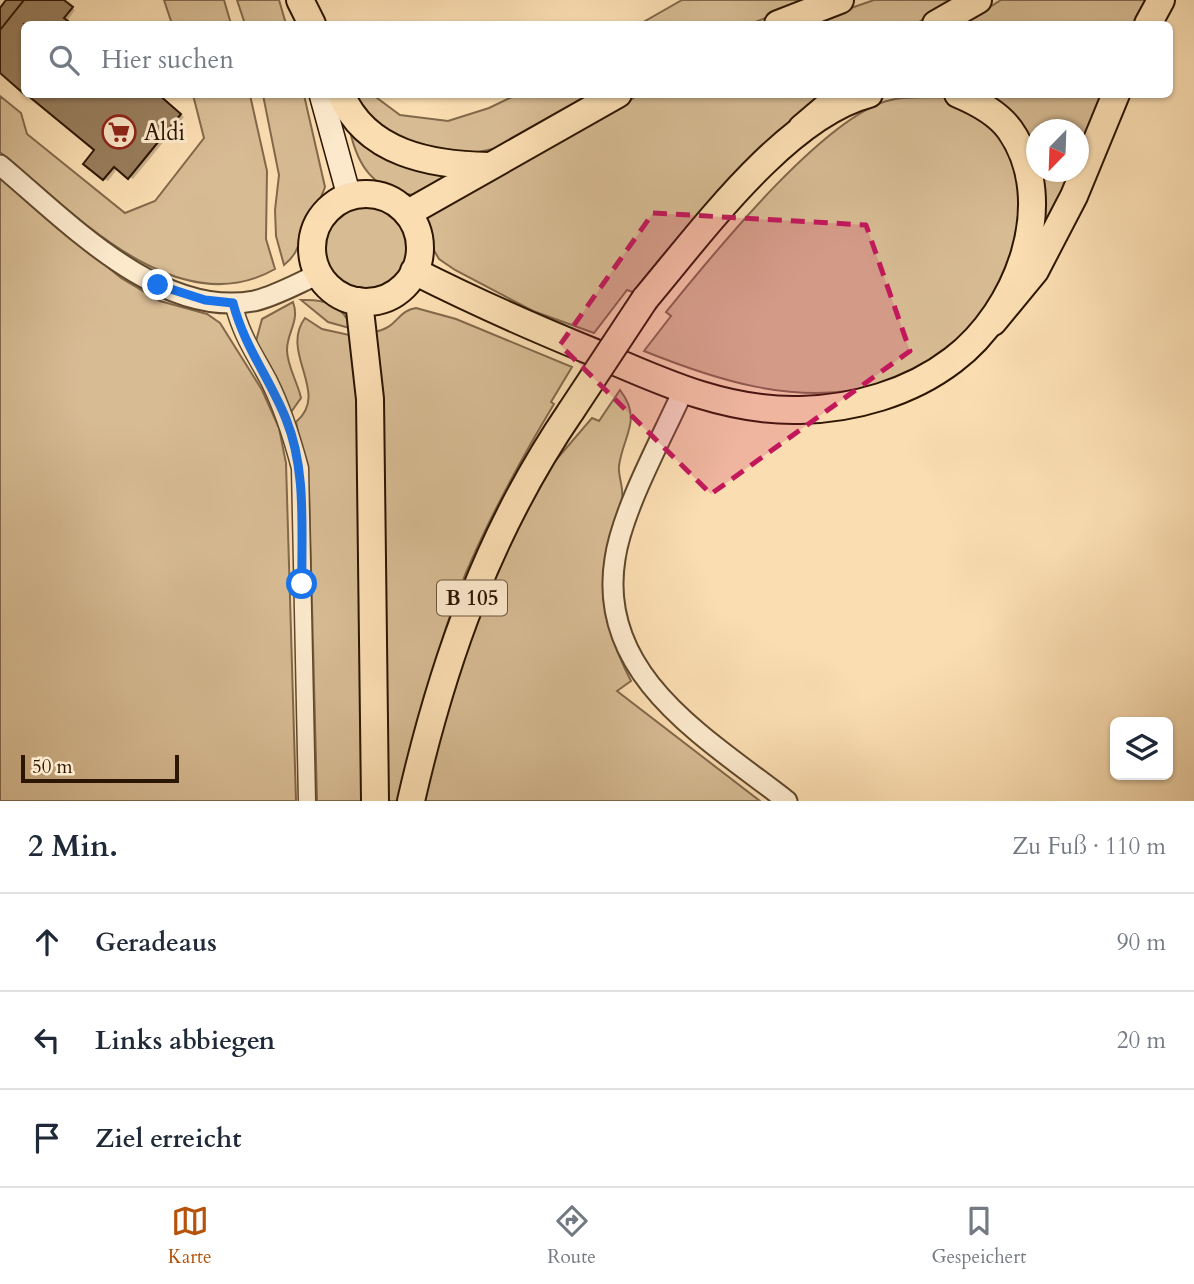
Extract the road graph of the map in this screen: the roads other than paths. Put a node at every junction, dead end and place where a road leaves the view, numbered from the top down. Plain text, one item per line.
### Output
1 (298, 0) edge
2 (840, 0) edge
3 (978, 0) edge
4 (1161, 0) edge
5 (302, 21) edge
6 (310, 21) edge
7 (786, 21) edge
8 (941, 21) edge
9 (1150, 21) edge
10 (322, 98) edge
11 (343, 98) edge
12 (611, 98) edge
13 (837, 98) edge
14 (855, 98) edge
15 (968, 98) edge
16 (1114, 98) edge
17 (802, 128) junction
18 (0, 165) edge
19 (491, 166) junction
20 (349, 196) junction
21 (408, 213) junction
22 (414, 271) junction
23 (319, 274) junction
24 (359, 301) junction
25 (233, 303) junction
26 (993, 322) junction
27 (683, 391) junction
28 (307, 801) edge
29 (375, 801) edge
30 (411, 801) edge
31 (787, 801) edge

1 - 5 main road
1 - 6 main road
2 - 7 main road
3 - 8 main road
4 - 9 main road
10 - 20 main road
11 - 19 main road
12 - 19 main road
13 - 17 main road, B 105
14 - 17 main road
15 - 26 main road
16 - 26 main road
17 - 30 main road, B 105, bridge
18 - 25 street
19 - 21 main road
20 - 21 main road
20 - 23 main road
21 - 22 main road
22 - 24 main road
22 - 27 main road
23 - 24 main road
23 - 25 street
24 - 29 main road
25 - 28 street
26 - 27 main road
27 - 31 street

